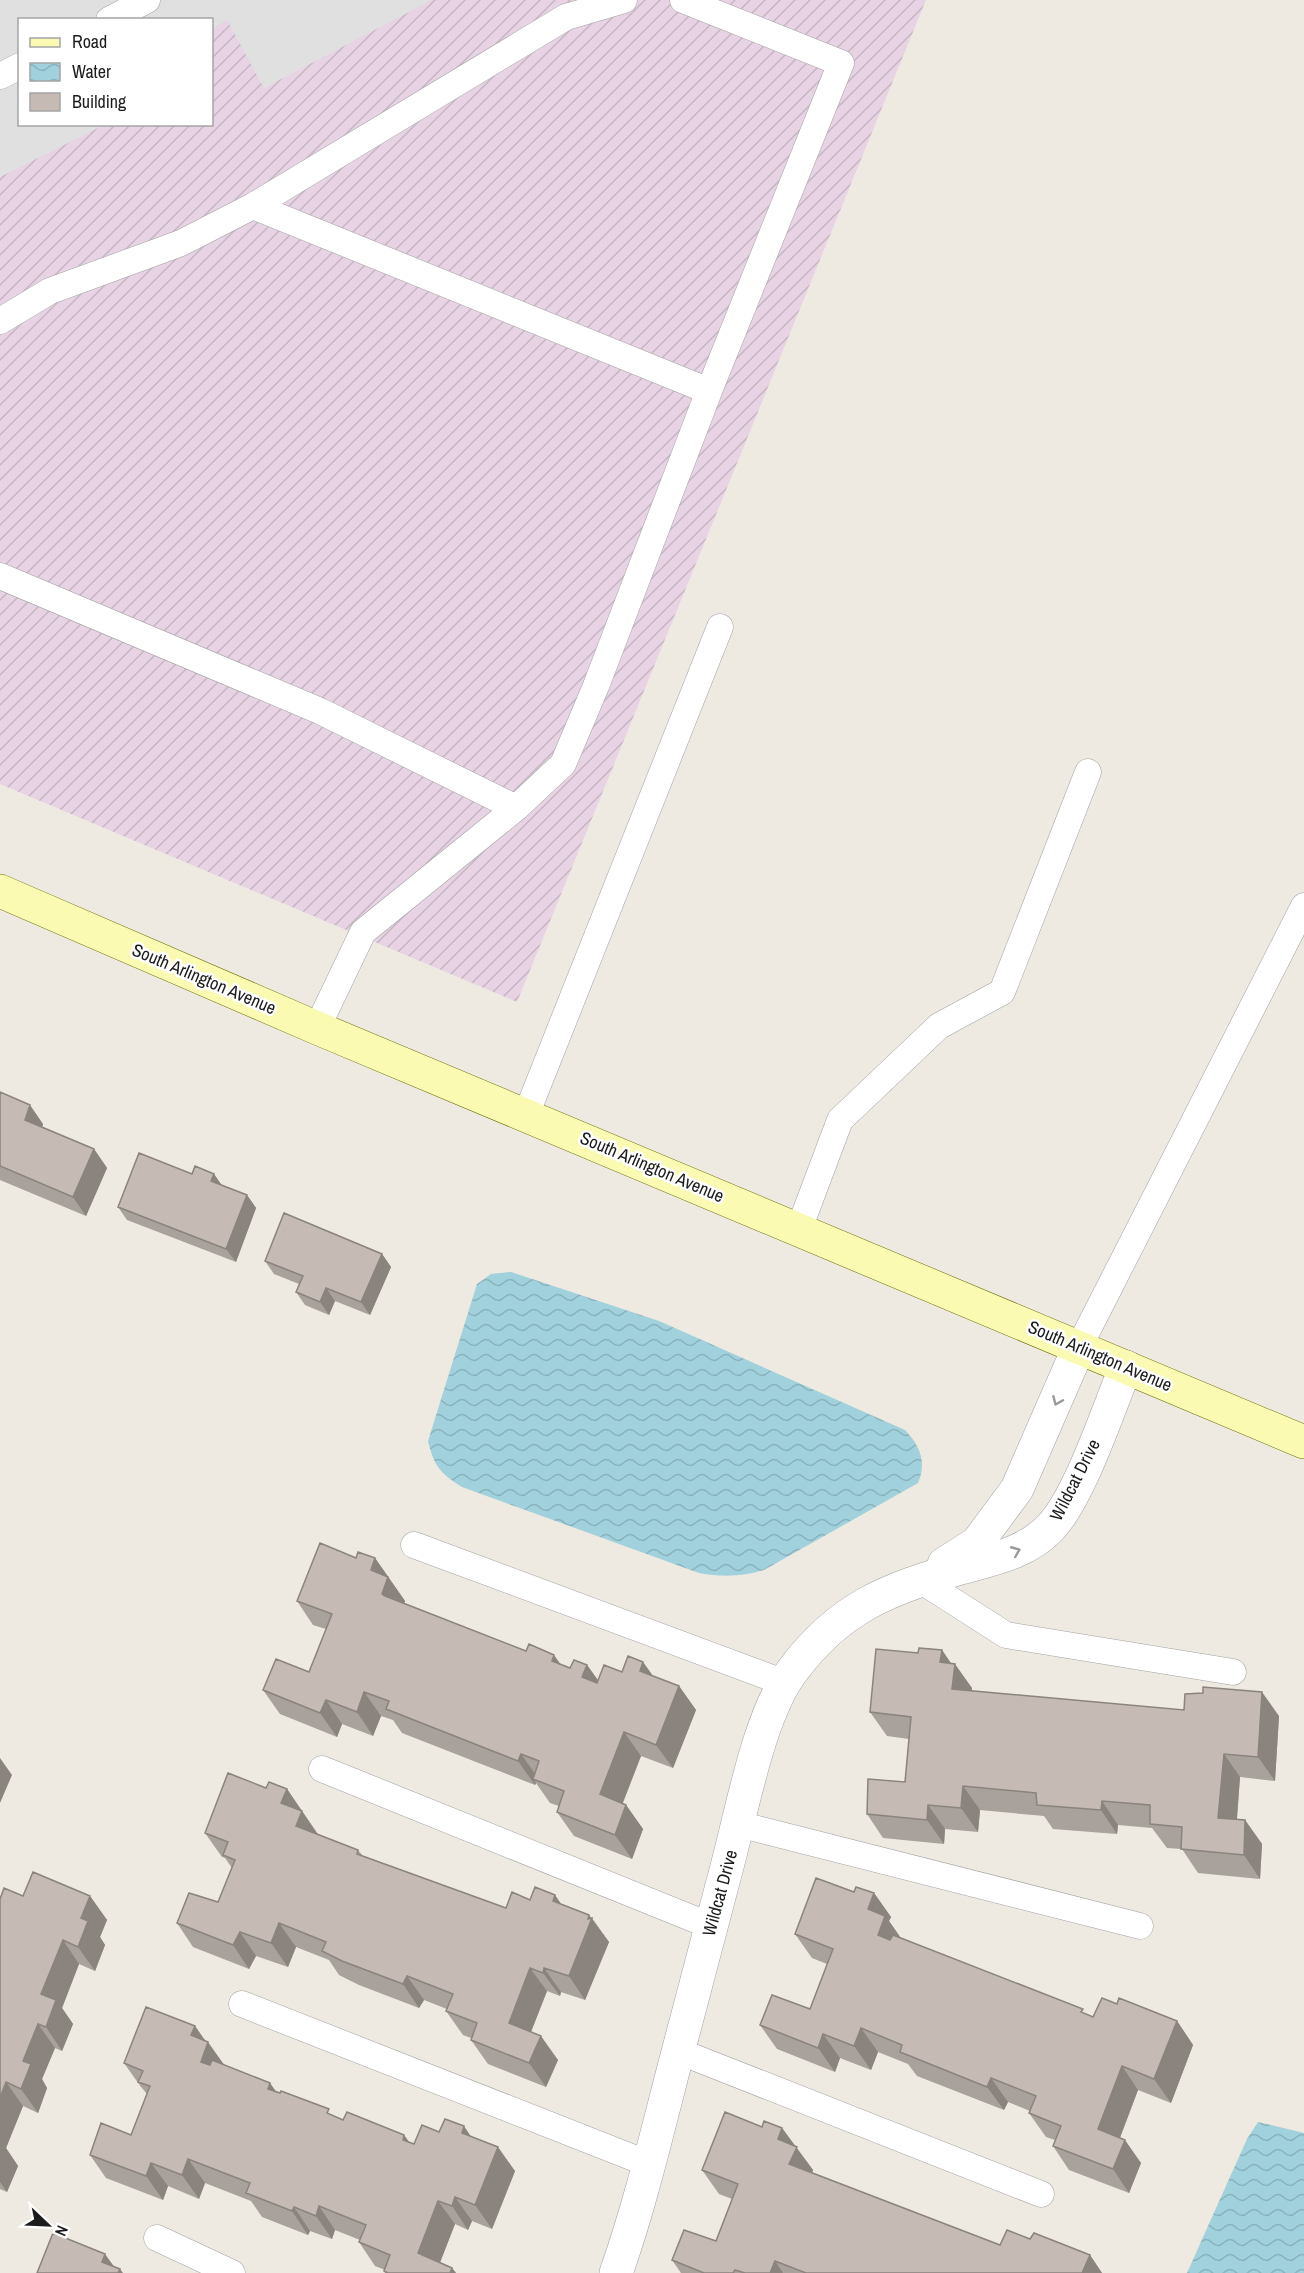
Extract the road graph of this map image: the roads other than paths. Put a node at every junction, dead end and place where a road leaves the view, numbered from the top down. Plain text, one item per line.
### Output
1 (147, 0) edge
2 (624, 0) edge
3 (683, 0) edge
4 (113, 18) edge
5 (18, 67) edge
6 (0, 76) edge
7 (253, 206) junction
8 (0, 321) edge
9 (709, 391) junction
10 (0, 576) edge
11 (720, 627) dead end
12 (1088, 772) dead end
13 (516, 808) junction
14 (0, 891) edge
15 (1304, 906) edge
16 (317, 1028) junction
17 (526, 1115) junction
18 (799, 1229) junction
19 (1079, 1347) junction
20 (1126, 1367) junction
21 (1304, 1442) edge
22 (414, 1545) dead end
23 (920, 1580) junction
24 (1233, 1672) dead end
25 (785, 1683) junction
26 (322, 1769) dead end
27 (738, 1824) junction
28 (711, 1926) junction
29 (1140, 1926) dead end
30 (242, 2004) dead end
31 (678, 2051) junction
32 (649, 2164) junction
33 (1041, 2194) dead end
34 (156, 2238) dead end
35 (232, 2273) edge
36 (616, 2273) edge

1 - 4 lane
2 - 7 lane
3 - 9 lane
5 - 6 lane
7 - 8 lane
7 - 9 lane
9 - 13 lane
10 - 13 lane
11 - 17 lane
12 - 18 lane
13 - 16 lane
14 - 16 main road, South Arlington Avenue
15 - 19 lane
16 - 17 main road, South Arlington Avenue
17 - 18 main road, South Arlington Avenue
18 - 19 main road, South Arlington Avenue
19 - 20 main road, South Arlington Avenue
19 -> 23 street, Wildcat Drive
20 - 21 main road, South Arlington Avenue
23 -> 20 street, Wildcat Drive
22 - 25 lane
23 - 24 lane
23 - 25 street, Wildcat Drive
25 - 27 street, Wildcat Drive
26 - 28 lane
27 - 28 street, Wildcat Drive
27 - 29 lane
28 - 31 street, Wildcat Drive
30 - 32 lane
31 - 32 street, Wildcat Drive
31 - 33 lane
32 - 36 street, Wildcat Drive
34 - 35 lane

